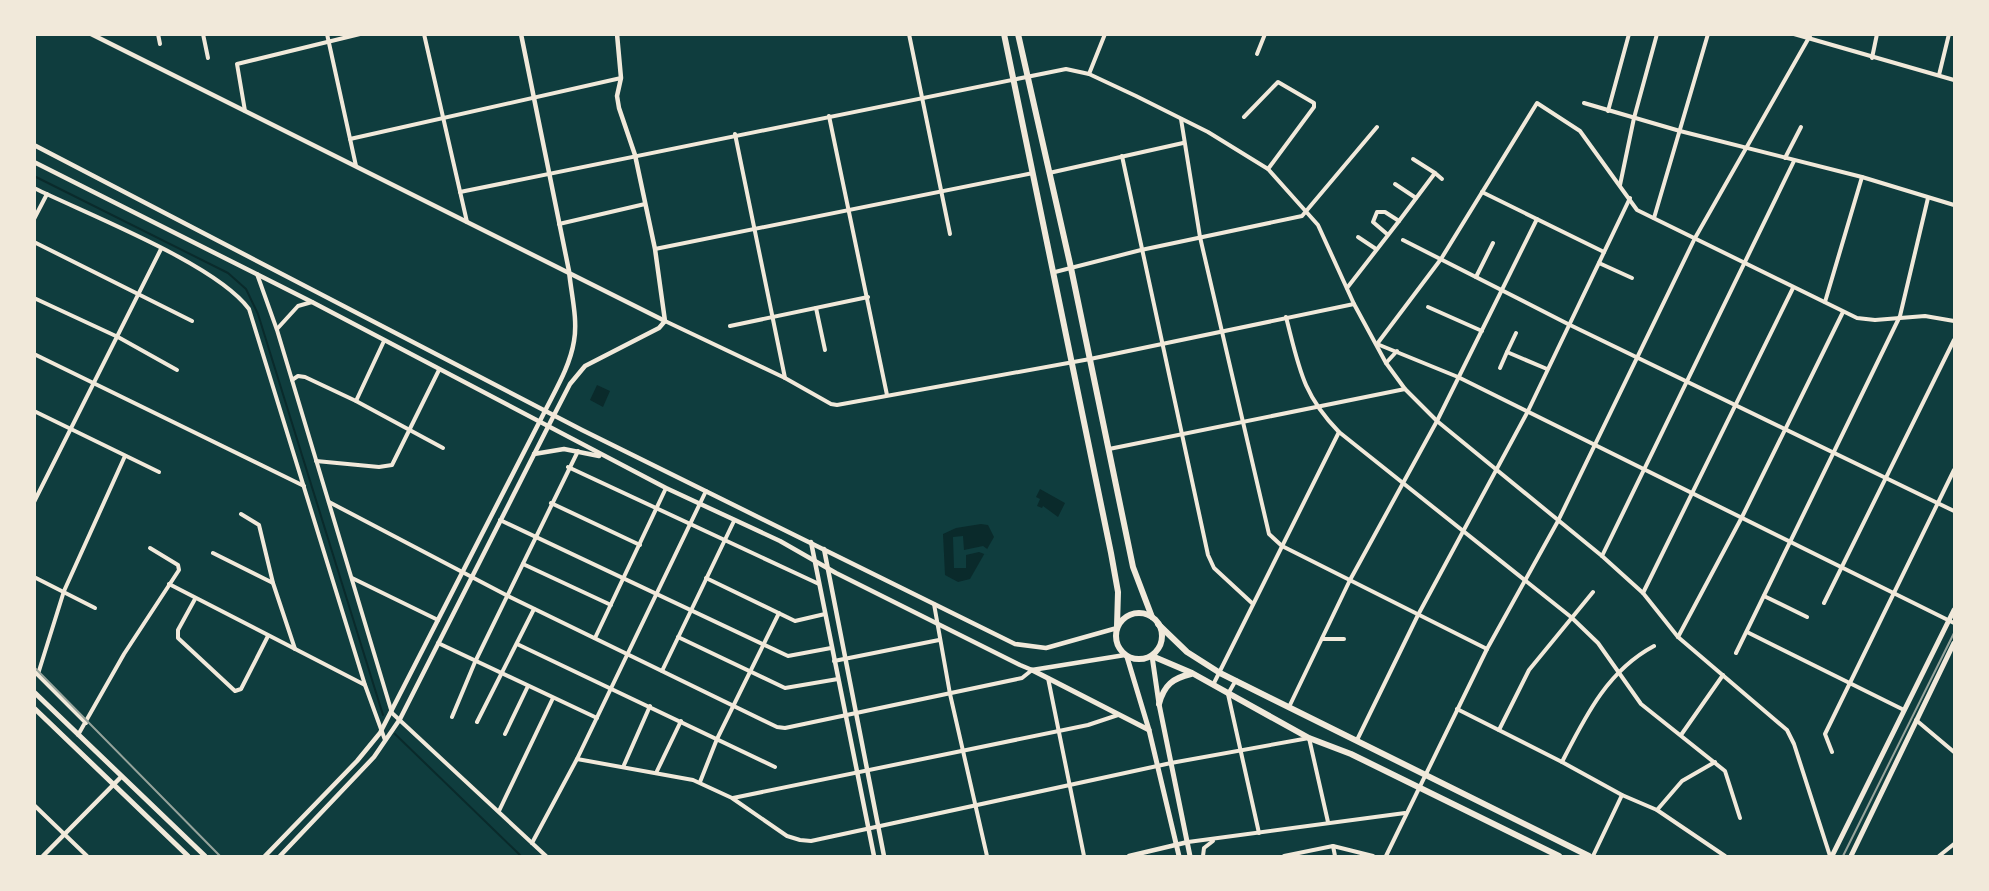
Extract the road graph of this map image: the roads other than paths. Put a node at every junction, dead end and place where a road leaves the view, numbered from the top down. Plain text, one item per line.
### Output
1 (91, 34) edge
2 (158, 34) edge
3 (203, 34) edge
4 (327, 34) edge
5 (360, 34) edge
6 (424, 34) edge
7 (521, 34) edge
8 (617, 34) edge
9 (909, 34) edge
10 (1004, 34) edge
11 (1018, 34) edge
12 (1105, 34) edge
13 (1265, 34) edge
14 (1629, 34) edge
15 (1657, 34) edge
16 (1708, 34) edge
17 (1794, 34) edge
18 (1877, 34) edge
19 (1949, 34) edge
20 (1810, 37) edge
21 (328, 43) junction
22 (160, 44) dead end
23 (1257, 54) dead end
24 (208, 58) dead end
25 (1872, 58) junction
26 (1089, 74) junction
27 (1939, 75) junction
28 (621, 78) junction
29 (1028, 78) junction
30 (1954, 80) edge
31 (1015, 81) junction
32 (921, 97) junction
33 (534, 98) junction
34 (1584, 103) dead end
35 (245, 111) junction
36 (1608, 111) junction
37 (829, 116) junction
38 (1244, 117) dead end
39 (443, 118) junction
40 (1181, 118) junction
41 (1634, 118) junction
42 (1377, 127) dead end
43 (1801, 127) dead end
44 (1680, 131) junction
45 (735, 134) junction
46 (350, 139) junction
47 (1183, 143) junction
48 (34, 145) edge
49 (1748, 148) junction
50 (635, 155) junction
51 (1122, 156) junction
52 (1785, 158) junction
53 (1413, 159) dead end
54 (1794, 161) junction
55 (34, 162) edge
56 (357, 167) junction
57 (1268, 169) junction
58 (550, 173) junction
59 (1033, 173) junction
60 (1049, 173) junction
61 (1434, 174) junction
62 (1863, 177) junction
63 (1442, 179) dead end
64 (1395, 184) dead end
65 (1620, 185) junction
66 (34, 188) edge
67 (460, 192) junction
68 (1482, 192) junction
69 (46, 194) junction
70 (940, 194) junction
71 (1416, 198) junction
72 (1630, 198) junction
73 (1928, 198) junction
74 (645, 204) junction
75 (1954, 205) edge
76 (849, 211) junction
77 (1308, 211) junction
78 (1654, 218) junction
79 (34, 219) edge
80 (1537, 219) junction
81 (1399, 220) junction
82 (467, 222) junction
83 (559, 224) junction
84 (756, 229) junction
85 (950, 234) dead end
86 (1388, 234) junction
87 (1200, 237) junction
88 (1358, 237) dead end
89 (1695, 238) junction
90 (1403, 240) dead end
91 (34, 242) edge
92 (1493, 243) dead end
93 (162, 249) junction
94 (655, 249) junction
95 (1376, 249) junction
96 (1141, 250) junction
97 (1604, 252) junction
98 (1441, 259) junction
99 (1599, 263) junction
100 (1743, 264) junction
101 (1071, 268) junction
102 (569, 271) junction
103 (1055, 273) junction
104 (257, 274) junction
105 (1476, 277) junction
106 (1632, 278) dead end
107 (1347, 288) junction
108 (1793, 288) junction
109 (1501, 290) junction
110 (140, 292) junction
111 (868, 297) junction
112 (34, 298) edge
113 (312, 302) junction
114 (1825, 302) junction
115 (1354, 304) junction
116 (816, 308) junction
117 (1428, 308) dead end
118 (1843, 312) junction
119 (1900, 316) junction
120 (772, 317) junction
121 (1286, 317) junction
122 (192, 321) dead end
123 (665, 321) junction
124 (1954, 321) edge
125 (1568, 324) junction
126 (730, 326) dead end
127 (277, 330) junction
128 (1221, 331) junction
129 (1482, 331) junction
130 (1516, 333) dead end
131 (118, 337) junction
132 (1954, 340) edge
133 (384, 341) junction
134 (416, 343) junction
135 (1161, 344) junction
136 (1377, 344) junction
137 (825, 350) dead end
138 (1397, 351) junction
139 (1508, 352) junction
140 (34, 354) edge
141 (409, 354) junction
142 (1637, 358) junction
143 (1090, 359) junction
144 (1072, 361) junction
145 (1386, 363) junction
146 (1500, 368) dead end
147 (1547, 369) junction
148 (177, 370) dead end
149 (439, 370) junction
150 (1458, 377) junction
151 (785, 378) junction
152 (292, 380) junction
153 (1686, 382) junction
154 (94, 384) junction
155 (1405, 389) junction
156 (887, 395) junction
157 (356, 401) junction
158 (1316, 406) junction
159 (1735, 406) junction
160 (34, 411) edge
161 (545, 411) junction
162 (1528, 411) junction
163 (554, 415) junction
164 (1437, 421) junction
165 (539, 422) junction
166 (1241, 422) junction
167 (548, 426) junction
168 (1785, 427) junction
169 (71, 429) junction
170 (408, 429) junction
171 (1339, 432) junction
172 (1180, 435) junction
173 (1596, 445) junction
174 (443, 448) dead end
175 (1107, 449) junction
176 (578, 451) junction
177 (1834, 451) junction
178 (534, 454) junction
179 (125, 456) junction
180 (607, 458) junction
181 (316, 461) junction
182 (568, 467) junction
183 (1645, 469) junction
184 (1497, 470) junction
185 (1954, 470) edge
186 (159, 472) dead end
187 (1887, 476) junction
188 (1403, 483) junction
189 (305, 486) junction
190 (666, 488) junction
191 (706, 491) junction
192 (1693, 493) junction
193 (34, 502) edge
194 (329, 502) junction
195 (1939, 502) junction
196 (551, 503) junction
197 (700, 505) junction
198 (656, 509) junction
199 (1954, 511) edge
200 (241, 514) dead end
201 (1742, 517) junction
202 (500, 519) junction
203 (1558, 520) junction
204 (734, 521) junction
205 (690, 525) junction
206 (1463, 531) junction
207 (537, 536) junction
208 (724, 541) junction
209 (1791, 541) junction
210 (811, 542) junction
211 (640, 545) junction
212 (1282, 546) junction
213 (150, 548) dead end
214 (824, 549) junction
215 (213, 553) dead end
216 (1602, 556) junction
217 (815, 560) junction
218 (524, 564) junction
219 (1843, 566) junction
220 (827, 568) junction
221 (462, 571) junction
222 (34, 577) edge
223 (625, 577) junction
224 (352, 578) junction
225 (472, 578) junction
226 (706, 578) junction
227 (1350, 580) junction
228 (1524, 580) junction
229 (273, 583) junction
230 (169, 584) junction
231 (819, 584) junction
232 (64, 591) junction
233 (1593, 592) dead end
234 (1894, 592) junction
235 (657, 593) junction
236 (1642, 593) junction
237 (508, 596) junction
238 (1764, 596) junction
239 (195, 599) junction
240 (1824, 603) dead end
241 (934, 604) junction
242 (1253, 604) junction
243 (611, 605) junction
244 (95, 608) dead end
245 (534, 609) junction
246 (691, 609) junction
247 (1954, 609) edge
248 (778, 613) junction
249 (825, 614) junction
250 (1418, 615) junction
251 (1807, 616) dead end
252 (1152, 617) junction
253 (1571, 617) junction
254 (438, 620) junction
255 (1952, 621) edge
256 (936, 622) junction
257 (1158, 624) junction
258 (1117, 627) junction
259 (1747, 632) junction
260 (268, 636) junction
261 (678, 637) junction
262 (1678, 637) junction
263 (595, 638) junction
264 (1322, 639) junction
265 (1344, 639) dead end
266 (939, 640) junction
267 (437, 643) junction
268 (1954, 643) edge
269 (517, 644) junction
270 (763, 644) junction
271 (1654, 646) dead end
272 (831, 648) junction
273 (295, 649) junction
274 (1487, 649) junction
275 (1736, 653) dead end
276 (628, 654) junction
277 (1126, 656) junction
278 (1152, 656) junction
279 (845, 658) junction
280 (834, 661) junction
281 (475, 662) junction
282 (1032, 670) junction
283 (662, 671) junction
284 (750, 672) junction
285 (36, 673) edge
286 (1220, 673) junction
287 (1617, 673) junction
288 (501, 674) junction
289 (1192, 674) junction
290 (1723, 675) junction
291 (1048, 678) junction
292 (838, 679) junction
293 (1236, 680) junction
294 (1849, 683) junction
295 (365, 685) junction
296 (1214, 685) junction
297 (528, 686) junction
298 (612, 687) junction
299 (34, 692) edge
300 (950, 694) junction
301 (1228, 694) junction
302 (553, 698) junction
303 (1159, 704) junction
304 (650, 706) junction
305 (1289, 706) junction
306 (733, 707) junction
307 (34, 708) edge
308 (1457, 709) junction
309 (1904, 710) junction
310 (392, 712) junction
311 (856, 713) junction
312 (1120, 715) junction
313 (845, 716) junction
314 (452, 717) dead end
315 (597, 718) junction
316 (400, 719) junction
317 (1916, 720) junction
318 (681, 721) junction
319 (477, 722) dead end
320 (86, 723) junction
321 (1149, 730) junction
322 (1499, 730) junction
323 (1059, 731) junction
324 (380, 733) junction
325 (505, 734) dead end
326 (78, 735) junction
327 (1681, 735) junction
328 (1309, 738) junction
329 (717, 739) junction
330 (386, 741) junction
331 (1357, 741) junction
332 (1241, 749) junction
333 (964, 750) junction
334 (1832, 752) dead end
335 (1954, 752) edge
336 (577, 759) junction
337 (1562, 762) junction
338 (1715, 762) junction
339 (1171, 763) junction
340 (624, 765) junction
341 (1158, 766) junction
342 (775, 767) dead end
343 (867, 769) junction
344 (657, 771) junction
345 (857, 771) junction
346 (1424, 774) junction
347 (121, 777) junction
348 (700, 782) junction
349 (113, 785) junction
350 (1071, 786) junction
351 (1419, 786) junction
352 (1622, 795) junction
353 (732, 798) junction
354 (34, 805) edge
355 (976, 805) junction
356 (1657, 810) junction
357 (499, 812) junction
358 (1406, 813) junction
359 (1740, 818) dead end
360 (1328, 822) junction
361 (878, 828) junction
362 (868, 830) junction
363 (1259, 833) junction
364 (64, 834) junction
365 (1216, 839) junction
366 (1188, 842) junction
367 (532, 843) junction
368 (1954, 844) edge
369 (1176, 845) junction
370 (1333, 846) junction
371 (1151, 851) junction
372 (43, 856) edge
373 (87, 856) edge
374 (188, 856) edge
375 (205, 856) edge
376 (265, 856) edge
377 (280, 856) edge
378 (546, 856) edge
379 (874, 856) edge
380 (884, 856) edge
381 (987, 856) edge
382 (1084, 856) edge
383 (1129, 856) edge
384 (1159, 856) edge
385 (1179, 856) edge
386 (1191, 856) edge
387 (1203, 856) edge
388 (1284, 856) edge
389 (1335, 856) edge
390 (1373, 856) edge
391 (1386, 856) edge
392 (1559, 856) edge
393 (1591, 856) edge
394 (1725, 856) edge
395 (1831, 856) edge
396 (1851, 856) edge
397 (1938, 856) edge

1 - 35 main road
2 - 22 street
3 - 24 street
4 - 21 street
5 - 21 street
6 - 39 street
7 - 33 main road
8 - 28 main road
9 - 32 street
10 - 31 highway
11 - 29 highway
12 - 26 street
13 - 23 street
14 - 36 street
15 - 41 street
16 - 44 street
17 - 20 street
18 - 25 street
19 - 27 street
20 - 25 street
20 - 49 street
21 - 35 street
21 - 46 street
25 - 27 street
26 - 29 street
26 - 40 street
27 - 30 street
28 - 33 street
28 - 50 main road
29 - 31 street
29 - 60 highway
31 - 32 street
31 - 59 highway
32 - 37 street
32 - 70 street
33 - 39 street
33 - 58 main road
34 - 36 street
35 - 56 main road
36 - 41 street
37 - 45 street
37 - 76 street
38 - 57 street
39 - 46 street
39 - 67 street
40 - 47 street
40 - 57 street
41 - 44 street
41 - 65 street
42 - 77 street
43 - 52 street
44 - 49 street
44 - 78 street
45 - 50 street
45 - 84 street
46 - 56 street
47 - 51 street
47 - 87 street
48 - 134 main road
49 - 52 street
49 - 89 street
50 - 58 street
50 - 74 main road
51 - 60 street
51 - 96 street
52 - 54 street
53 - 61 street
54 - 62 street
54 - 100 street
55 - 104 main road
56 - 82 main road
57 - 77 street
58 - 67 street
58 - 83 main road
59 - 70 street
59 - 103 highway
60 - 101 highway
61 - 63 street
61 - 71 street
62 - 73 street
62 - 114 street
64 - 71 street
65 - 68 street
65 - 72 street
66 - 69 street
67 - 82 street
68 - 80 street
68 - 98 street
69 - 79 street
69 - 93 street
70 - 76 street
70 - 85 street
71 - 81 street
72 - 78 street
72 - 97 street
73 - 75 street
73 - 119 street
74 - 83 street
74 - 94 main road
76 - 84 street
76 - 111 street
77 - 87 street
77 - 107 street
78 - 89 street
80 - 97 street
80 - 109 street
81 - 86 street
81 - 86 street
82 - 102 main road
83 - 102 main road
84 - 94 street
84 - 120 street
86 - 95 street
87 - 96 street
87 - 128 street
88 - 95 street
89 - 100 street
89 - 142 street
90 - 98 street
91 - 110 street
92 - 105 street
93 - 110 street
93 - 189 street
94 - 123 main road
95 - 107 street
96 - 101 street
96 - 135 street
97 - 99 street
98 - 105 street
98 - 136 street
99 - 106 street
99 - 125 street
100 - 108 street
100 - 153 street
101 - 103 street
101 - 143 highway
102 - 123 main road
102 - 161 main road
103 - 144 highway
104 - 113 main road
104 - 127 street
105 - 109 street
107 - 115 street
108 - 114 street
108 - 159 street
109 - 125 street
109 - 129 street
110 - 122 street
110 - 131 street
111 - 116 street
111 - 156 street
112 - 131 street
113 - 127 street
113 - 133 main road
114 - 118 street
115 - 121 street
115 - 136 street
116 - 120 street
116 - 137 street
117 - 129 street
118 - 119 street
118 - 168 street
119 - 124 street
119 - 177 street
120 - 126 street
120 - 151 street
121 - 128 street
121 - 158 street
123 - 151 street
123 - 163 main road
125 - 142 street
125 - 147 street
127 - 152 street
128 - 135 street
128 - 166 street
129 - 150 street
130 - 139 street
131 - 148 street
131 - 154 street
132 - 187 street
133 - 141 main road
133 - 157 street
134 - 141 main road
134 - 161 main road
135 - 143 street
135 - 172 street
136 - 138 street
136 - 145 street
138 - 145 street
138 - 150 street
139 - 146 street
139 - 147 street
140 - 154 street
141 - 149 main road
142 - 153 street
142 - 173 street
143 - 144 street
143 - 175 highway
144 - 156 street
144 - 258 highway
145 - 155 street
147 - 162 street
149 - 165 main road
149 - 170 street
150 - 162 street
150 - 164 street
151 - 156 street
152 - 157 street
152 - 181 street
153 - 159 street
153 - 183 street
154 - 169 street
154 - 189 street
155 - 158 street
155 - 164 street
157 - 170 street
158 - 166 street
158 - 171 street
159 - 168 street
159 - 192 street
160 - 169 street
161 - 163 main road
161 - 165 main road
162 - 173 street
162 - 184 street
163 - 167 main road
163 - 191 main road
164 - 184 street
164 - 188 street
165 - 167 main road
165 - 221 main road
166 - 172 street
166 - 212 street
167 - 178 main road
167 - 180 main road
168 - 177 street
168 - 201 street
169 - 179 street
169 - 193 street
170 - 174 street
170 - 181 street
171 - 188 street
171 - 212 street
172 - 175 street
172 - 242 street
173 - 183 street
173 - 203 street
175 - 252 highway
176 - 178 main road
176 - 180 main road
176 - 182 street
177 - 187 street
177 - 209 street
178 - 202 main road
179 - 186 street
179 - 232 street
180 - 190 main road
181 - 194 street
182 - 196 street
182 - 198 street
183 - 192 street
183 - 216 street
184 - 203 street
184 - 206 street
185 - 195 street
187 - 195 street
187 - 219 street
188 - 206 street
188 - 227 street
189 - 295 street
190 - 197 main road
190 - 198 street
191 - 197 street
191 - 210 main road
192 - 201 street
192 - 236 street
194 - 221 street
194 - 224 street
195 - 199 street
195 - 234 street
196 - 207 street
196 - 211 street
197 - 204 main road
197 - 205 street
198 - 205 street
198 - 211 street
200 - 229 street
201 - 209 street
201 - 262 street
202 - 207 street
202 - 225 main road
203 - 216 street
203 - 228 street
204 - 208 street
204 - 217 main road
205 - 208 street
205 - 235 street
206 - 228 street
206 - 250 street
207 - 218 street
207 - 223 street
208 - 226 street
208 - 231 street
209 - 219 street
209 - 238 street
210 - 214 main road
210 - 217 main road
211 - 223 street
212 - 227 street
212 - 242 street
213 - 230 street
214 - 220 main road
214 - 241 main road
215 - 229 street
216 - 236 street
217 - 220 main road
217 - 231 main road
218 - 237 street
218 - 243 street
219 - 234 street
219 - 240 street
220 - 256 main road
220 - 279 main road
221 - 225 street
221 - 254 main road
222 - 232 street
223 - 235 street
223 - 243 street
224 - 254 street
224 - 310 street
225 - 237 street
225 - 267 main road
226 - 246 street
226 - 248 street
227 - 250 street
227 - 264 street
228 - 253 street
228 - 274 street
229 - 273 street
230 - 239 street
230 - 320 street
231 - 249 main road
232 - 244 street
232 - 285 street
233 - 253 street
234 - 255 street
234 - 294 street
235 - 246 street
235 - 276 street
236 - 262 street
237 - 245 street
237 - 281 street
238 - 251 street
238 - 259 street
239 - 260 street
239 - 260 street
241 - 256 street
241 - 258 main road
242 - 286 street
243 - 263 street
245 - 263 street
245 - 269 street
246 - 261 street
246 - 270 street
247 - 255 main road
248 - 249 street
248 - 270 street
249 - 272 main road
250 - 274 street
250 - 331 street
252 - 257 highway
252 - 258 highway
253 - 287 street
253 - 322 street
254 - 310 main road
255 - 309 main road
256 - 266 street
256 - 282 main road
257 - 278 highway
257 - 286 highway
258 - 277 highway
259 - 275 street
259 - 294 street
260 - 273 street
261 - 283 street
261 - 284 street
262 - 290 street
263 - 276 street
264 - 265 street
264 - 305 street
266 - 279 street
266 - 300 street
267 - 281 street
267 - 316 main road
268 - 317 main road
269 - 288 street
269 - 298 street
270 - 272 street
270 - 284 street
271 - 287 street
272 - 280 main road
273 - 295 street
274 - 308 street
276 - 283 street
276 - 298 street
277 - 278 highway
277 - 282 main road
277 - 321 main road
278 - 289 highway
278 - 303 main road
279 - 280 street
279 - 311 main road
280 - 292 main road
281 - 288 street
281 - 314 street
282 - 291 main road
282 - 300 street
283 - 306 street
284 - 292 street
284 - 306 street
285 - 320 street
286 - 293 highway
286 - 296 street
287 - 327 street
287 - 337 street
288 - 297 street
288 - 319 street
289 - 296 highway
289 - 303 highway
290 - 327 street
290 - 395 street
291 - 312 main road
291 - 323 street
292 - 313 main road
293 - 301 street
293 - 305 highway
294 - 309 street
294 - 334 street
295 - 324 street
296 - 301 highway
297 - 302 street
297 - 325 street
298 - 304 street
298 - 315 street
299 - 326 main road
300 - 311 street
300 - 333 street
301 - 328 highway
301 - 332 street
302 - 315 street
302 - 357 street
303 - 339 main road
304 - 318 street
304 - 340 street
305 - 331 highway
306 - 313 street
306 - 329 street
307 - 349 main road
308 - 322 street
308 - 346 street
309 - 395 main road
310 - 316 street
310 - 324 main road
311 - 313 street
311 - 343 main road
312 - 321 main road
312 - 323 street
313 - 345 main road
315 - 336 street
316 - 330 main road
316 - 357 street
317 - 335 street
317 - 396 main road
318 - 329 street
318 - 344 street
320 - 326 street
321 - 341 main road
322 - 337 street
323 - 333 street
323 - 350 street
324 - 330 street
324 - 376 main road
326 - 347 main road
327 - 338 street
328 - 332 street
328 - 351 highway
328 - 360 street
329 - 342 street
329 - 348 street
330 - 377 main road
331 - 346 highway
332 - 339 street
332 - 363 street
333 - 343 street
333 - 355 street
336 - 340 street
336 - 367 street
337 - 352 street
338 - 356 street
338 - 359 street
339 - 341 street
339 - 366 main road
340 - 344 street
341 - 350 street
341 - 369 main road
343 - 345 street
343 - 361 main road
344 - 348 street
345 - 353 street
345 - 362 main road
346 - 351 street
346 - 393 highway
347 - 349 main road
347 - 375 main road
348 - 353 street
349 - 364 main road
349 - 374 main road
350 - 355 street
350 - 382 street
351 - 358 street
351 - 392 highway
352 - 356 street
352 - 393 street
353 - 362 street
354 - 364 street
355 - 361 street
355 - 381 street
356 - 394 street
357 - 367 street
358 - 360 street
358 - 391 street
360 - 363 street
361 - 362 street
361 - 380 main road
362 - 379 main road
363 - 365 street
364 - 372 main road
364 - 373 street
365 - 366 street
365 - 387 street
366 - 369 main road
366 - 386 main road
367 - 378 street
368 - 397 street
369 - 371 main road
369 - 385 main road
370 - 388 street
370 - 389 street
370 - 390 street
371 - 383 main road
371 - 384 main road

